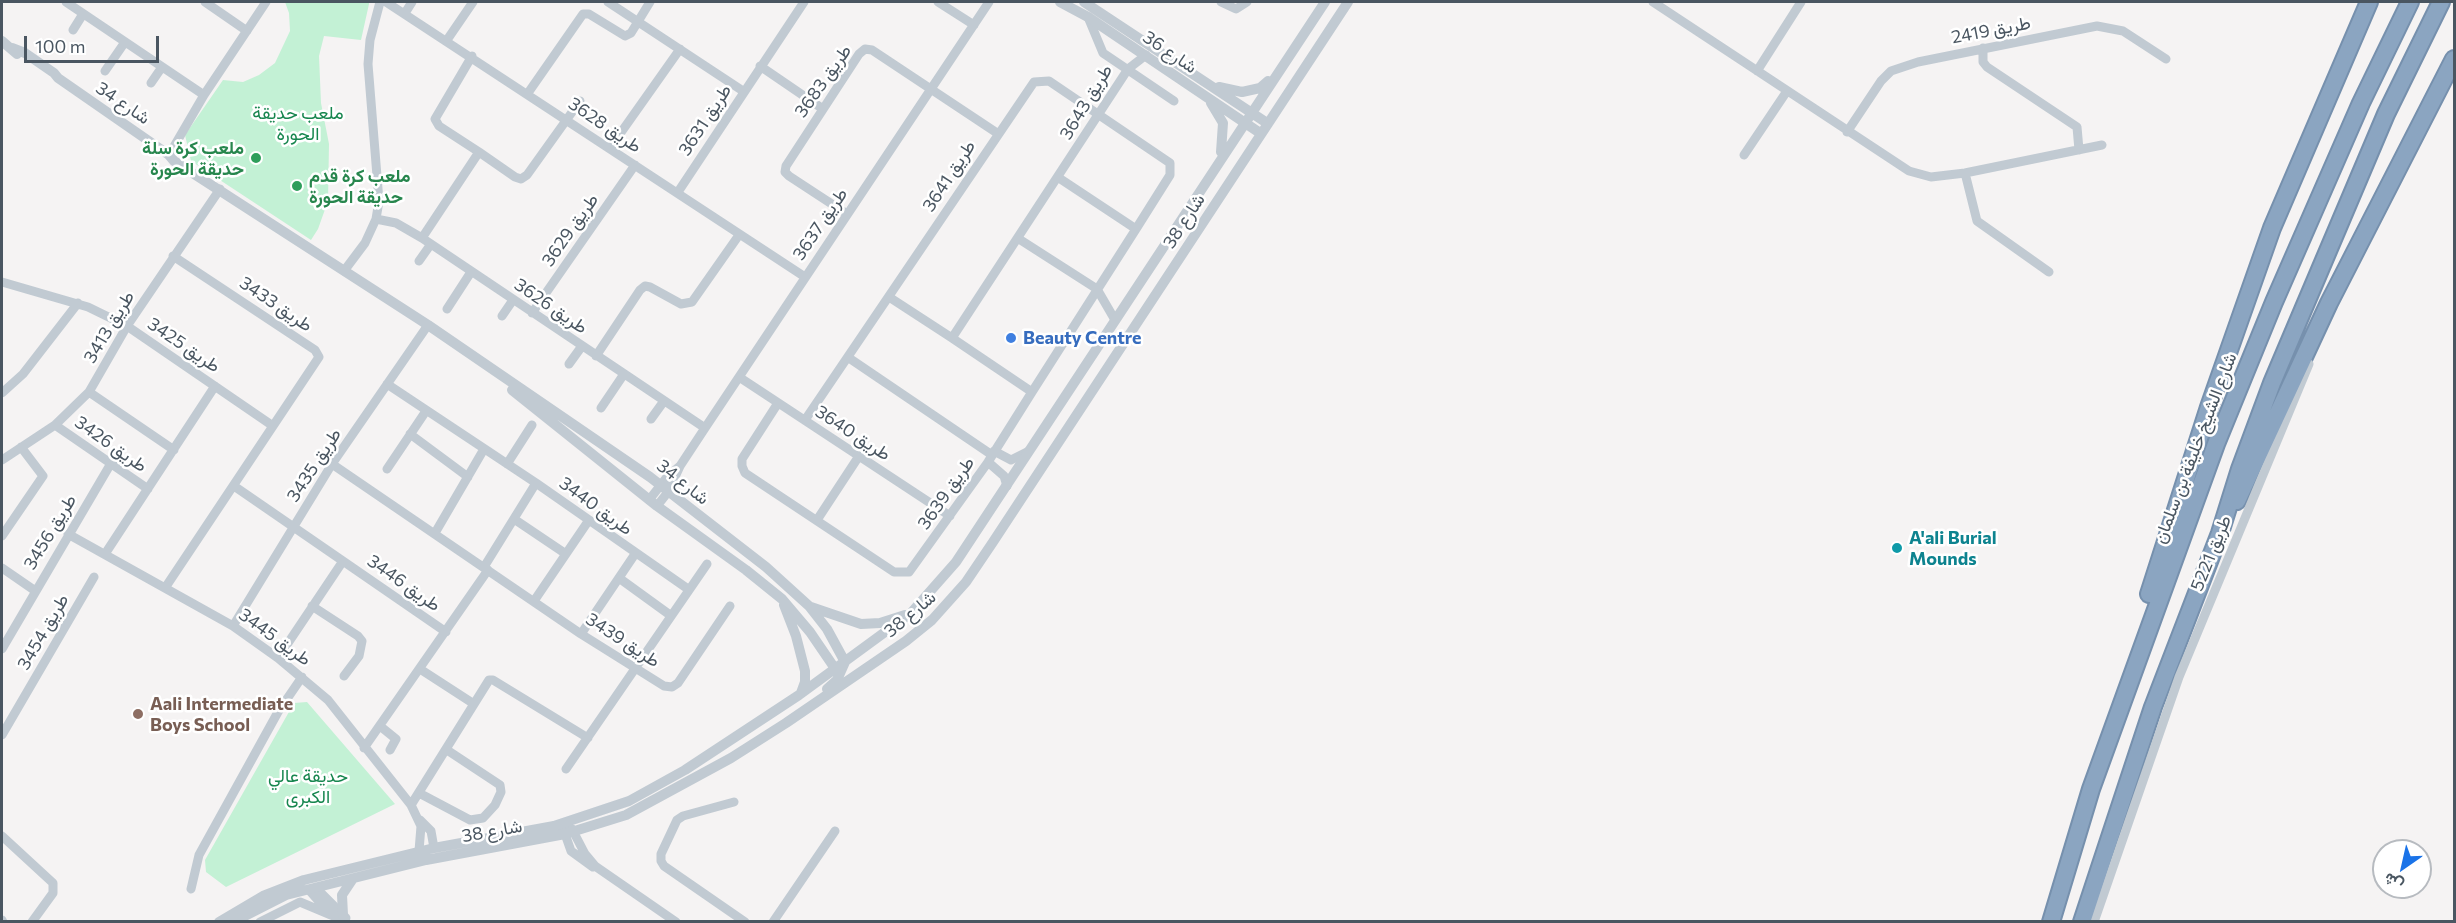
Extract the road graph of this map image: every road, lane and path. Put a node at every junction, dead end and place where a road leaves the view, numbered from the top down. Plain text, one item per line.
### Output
1 (66, 2) edge
2 (205, 2) edge
3 (266, 2) edge
4 (380, 2) edge
5 (386, 2) edge
6 (412, 2) edge
7 (473, 2) edge
8 (608, 2) edge
9 (650, 2) edge
10 (804, 2) edge
11 (938, 2) edge
12 (989, 2) edge
13 (1060, 2) edge
14 (1221, 2) edge
15 (1247, 2) edge
16 (1325, 2) edge
17 (1348, 2) edge
18 (1653, 2) edge
19 (1801, 2) edge
20 (2369, 2) edge
21 (2410, 2) edge
22 (2440, 2) edge
23 (1087, 3) edge
24 (405, 13) junction
25 (83, 14) junction
26 (1088, 17) junction
27 (638, 21) junction
28 (974, 25) junction
29 (73, 30) dead end
30 (247, 31) junction
31 (447, 40) junction
32 (2, 41) edge
33 (125, 42) junction
34 (1983, 48) junction
35 (680, 49) junction
36 (1146, 55) junction
37 (472, 56) junction
38 (2454, 58) edge
39 (2166, 59) dead end
40 (760, 66) junction
41 (162, 67) junction
42 (1128, 69) junction
43 (105, 71) dead end
44 (1757, 71) junction
45 (1273, 77) junction
46 (151, 83) dead end
47 (932, 89) junction
48 (1206, 89) junction
49 (743, 91) junction
50 (1786, 91) junction
51 (528, 93) junction
52 (204, 95) junction
53 (580, 101) dead end
54 (1174, 101) dead end
55 (823, 109) junction
56 (1251, 112) junction
57 (1099, 115) junction
58 (568, 119) junction
59 (1244, 123) junction
60 (1267, 123) junction
61 (1847, 132) junction
62 (997, 133) junction
63 (1260, 133) junction
64 (2102, 145) dead end
65 (610, 148) junction
66 (2079, 150) junction
67 (479, 152) junction
68 (1744, 154) dead end
69 (169, 155) junction
70 (1218, 163) junction
71 (635, 165) junction
72 (1965, 173) junction
73 (1059, 178) junction
74 (220, 189) junction
75 (678, 192) junction
76 (2377, 205) junction
77 (847, 214) junction
78 (376, 219) junction
79 (1136, 229) junction
80 (739, 235) junction
81 (422, 238) junction
82 (1019, 239) junction
83 (431, 244) junction
84 (174, 256) junction
85 (419, 261) dead end
86 (344, 271) junction
87 (471, 272) junction
88 (2049, 272) dead end
89 (805, 277) junction
90 (2, 282) edge
91 (1097, 289) junction
92 (890, 297) junction
93 (513, 300) junction
94 (78, 303) junction
95 (447, 309) dead end
96 (532, 313) junction
97 (502, 316) dead end
98 (1115, 320) junction
99 (428, 325) junction
100 (127, 326) junction
101 (952, 338) junction
102 (582, 346) junction
103 (464, 349) junction
104 (596, 356) junction
105 (849, 358) junction
106 (569, 364) dead end
107 (624, 374) junction
108 (739, 377) junction
109 (387, 384) junction
110 (215, 386) junction
111 (89, 392) junction
112 (1032, 392) junction
113 (2, 393) edge
114 (664, 401) junction
115 (778, 403) junction
116 (601, 408) dead end
117 (426, 411) junction
118 (651, 419) dead end
119 (805, 420) junction
120 (55, 425) junction
121 (532, 425) dead end
122 (273, 426) junction
123 (705, 428) junction
124 (410, 434) junction
125 (21, 447) junction
126 (484, 449) junction
127 (174, 450) junction
128 (1031, 450) junction
129 (859, 456) junction
130 (991, 456) junction
131 (2, 460) edge
132 (332, 464) junction
133 (507, 464) junction
134 (110, 465) junction
135 (387, 469) dead end
136 (468, 477) junction
137 (537, 483) junction
138 (234, 486) junction
139 (1007, 486) junction
140 (148, 489) junction
141 (664, 489) junction
142 (653, 503) junction
143 (950, 516) junction
144 (514, 519) junction
145 (589, 520) junction
146 (817, 520) junction
147 (294, 527) junction
148 (435, 533) junction
149 (2220, 533) junction
150 (68, 534) junction
151 (2, 536) edge
152 (105, 554) junction
153 (566, 554) junction
154 (635, 554) junction
155 (343, 561) junction
156 (706, 564) dead end
157 (2, 568) edge
158 (486, 568) junction
159 (94, 577) dead end
160 (619, 578) junction
161 (165, 588) junction
162 (34, 590) junction
163 (688, 590) junction
164 (782, 599) junction
165 (534, 601) junction
166 (312, 606) junction
167 (730, 606) dead end
168 (809, 606) junction
169 (911, 613) junction
170 (670, 615) junction
171 (233, 626) junction
172 (447, 632) junction
173 (581, 634) junction
174 (2, 649) edge
175 (278, 658) junction
176 (845, 662) junction
177 (636, 668) junction
178 (420, 669) junction
179 (837, 672) junction
180 (856, 675) junction
181 (344, 676) dead end
182 (302, 677) junction
183 (800, 695) junction
184 (474, 704) junction
185 (786, 723) junction
186 (380, 726) junction
187 (2, 735) edge
188 (588, 738) junction
189 (364, 748) junction
190 (390, 750) dead end
191 (447, 750) junction
192 (566, 769) dead end
193 (2091, 789) junction
194 (419, 793) junction
195 (734, 802) dead end
196 (411, 806) junction
197 (418, 818) junction
198 (583, 818) junction
199 (554, 826) junction
200 (570, 831) junction
201 (835, 831) dead end
202 (2, 836) edge
203 (434, 848) junction
204 (423, 856) junction
205 (352, 880) junction
206 (310, 884) junction
207 (191, 889) dead end
208 (286, 895) junction
209 (342, 918) edge
210 (32, 921) edge
211 (219, 921) edge
212 (233, 921) edge
213 (265, 921) edge
214 (676, 921) edge
215 (745, 921) edge
216 (773, 921) edge
217 (2051, 921) edge
218 (2082, 921) edge
219 (2094, 921) edge

1 - 25 street
2 - 30 street
3 - 30 street
4 - 78 street
5 - 24 street, طريق 3628
6 - 24 street
7 - 31 street
8 - 27 street
9 - 27 street
10 - 40 street, طريق 3631
11 - 28 street
12 - 28 street, طريق 3637
13 - 26 street, شارع 36
14 - 15 street
16 - 45 street, شارع 38
17 - 60 street, شارع 38
18 - 44 street
19 - 44 street
20 - 193 highway
21 - 193 highway, شارع الشيخ خليفة بن سلمان
22 - 149 highway
23 - 48 street, شارع 36
24 - 31 street, طريق 3628
25 - 29 street
25 - 33 street
26 - 36 street, شارع 36
26 - 42 street, طريق 3643
27 - 35 street
27 - 51 street
28 - 47 street, طريق 3637
30 - 52 street
31 - 37 street, طريق 3628
32 - 69 street, شارع 34
33 - 41 street
33 - 43 street
34 - 39 street, طريق 2419
34 - 61 street, طريق 2419
34 - 66 street
35 - 49 street
35 - 65 street
36 - 42 street
36 - 48 street, شارع 36
37 - 51 street, طريق 3628
37 - 67 street
38 - 76 highway
40 - 49 street, طريق 3631
40 - 55 street
41 - 46 street
41 - 52 street
42 - 54 street
42 - 57 street, طريق 3643
44 - 50 street
45 - 48 street
45 - 56 street, شارع 38
47 - 55 street, طريق 3683
47 - 62 street, طريق 3683
47 - 77 street, طريق 3637
48 - 56 street, شارع 36
48 - 59 street, شارع 36
48 - 70 street
49 - 75 street, طريق 3631
50 - 61 street
50 - 68 street
51 - 58 street, طريق 3628
52 - 69 street
53 - 58 street
55 - 77 street, طريق 3683
56 - 59 street, شارع 38
56 - 60 street, شارع 36
57 - 62 street, طريق 3641
57 - 73 street, طريق 3643
57 - 79 street, طريق 3641
58 - 65 street, طريق 3628
58 - 67 street
59 - 63 street, شارع 36
59 - 70 street, شارع 38
60 - 63 street, شارع 38
61 - 72 street
62 - 92 street, طريق 3641
63 - 180 street, شارع 38
64 - 66 street
65 - 71 street, طريق 3628
66 - 72 street
67 - 81 street
69 - 74 street, شارع 34
70 - 98 street, شارع 38
71 - 75 street, طريق 3628
71 - 96 street, طريق 3629
72 - 88 street
73 - 79 street
73 - 82 street, طريق 3643
74 - 84 street, طريق 3413
74 - 86 street, شارع 34
75 - 80 street, طريق 3628
76 - 149 highway
76 - 219 street, طريق 5221
77 - 89 street, طريق 3637
78 - 81 street, طريق 3626
78 - 86 street
79 - 91 street
80 - 89 street, طريق 3628
80 - 104 street
81 - 83 street, طريق 3626
82 - 91 street
82 - 101 street, طريق 3643
83 - 85 street
83 - 87 street, طريق 3626
84 - 100 street, طريق 3413
84 - 122 street, طريق 3433
86 - 99 street, شارع 34
87 - 93 street, طريق 3626
87 - 95 street
89 - 108 street, طريق 3637
90 - 94 street, طريق 3425
91 - 98 street
91 - 112 street
92 - 101 street
92 - 105 street, طريق 3641
93 - 96 street, طريق 3626
93 - 97 street
94 - 100 street, طريق 3425
94 - 113 street
96 - 102 street, طريق 3626
98 - 128 street, شارع 38
99 - 103 street, شارع 34
99 - 109 street, طريق 3435
100 - 110 street, طريق 3425
100 - 111 street, طريق 3413
101 - 112 street
102 - 104 street, طريق 3626
102 - 106 street
103 - 141 street, شارع 34
103 - 142 street, شارع 34
104 - 107 street, طريق 3626
105 - 119 street, طريق 3641
105 - 130 street, طريق 3639
107 - 114 street, طريق 3626
107 - 116 street
108 - 115 street, طريق 3640
108 - 123 street, طريق 3637
109 - 117 street, طريق 3440
109 - 132 street, طريق 3435
110 - 122 street, طريق 3425
110 - 127 street, طريق 3426
111 - 120 street, طريق 3413
111 - 127 street, طريق 3426
112 - 130 street
114 - 118 street
114 - 123 street, طريق 3626
115 - 119 street, طريق 3640
115 - 146 street, طريق 3639
117 - 124 street
117 - 126 street, طريق 3440
119 - 129 street, طريق 3640
120 - 125 street, طريق 3413
120 - 134 street, طريق 3426
121 - 133 street
122 - 138 street, طريق 3433
123 - 141 street, طريق 3637
124 - 135 street
124 - 136 street
125 - 131 street, طريق 3413
125 - 151 street
126 - 133 street, طريق 3440
126 - 136 street
127 - 140 street, طريق 3426
128 - 130 street
128 - 139 street, شارع 38
129 - 143 street, طريق 3640
129 - 146 street
130 - 139 street
130 - 143 street, طريق 3639
132 - 147 street, طريق 3435
132 - 148 street, طريق 3439
133 - 137 street, طريق 3440
134 - 140 street, طريق 3426
134 - 150 street, طريق 3456
136 - 148 street
137 - 144 street
137 - 145 street, طريق 3440
138 - 147 street
138 - 161 street, طريق 3433
139 - 169 street, شارع 38
140 - 152 street, طريق 3426
141 - 142 street, طريق 3637
141 - 168 street, شارع 34
142 - 164 street, شارع 34
143 - 146 street, طريق 3639
144 - 153 street
144 - 158 street
145 - 153 street
145 - 154 street, طريق 3440
147 - 155 street, طريق 3446
147 - 171 street, طريق 3435
148 - 158 street, طريق 3439
149 - 218 highway
150 - 152 street, طريق 3445
150 - 162 street, طريق 3456
152 - 161 street, طريق 3445
153 - 165 street
154 - 160 street
154 - 163 street, طريق 3440
155 - 166 street, طريق 3446
155 - 172 street, طريق 3446
156 - 163 street
157 - 162 street
158 - 165 street, طريق 3439
158 - 172 street
159 - 187 street, طريق 3454
160 - 170 street
160 - 173 street
161 - 171 street, طريق 3445
162 - 174 street, طريق 3456
163 - 170 street
164 - 179 street, شارع 34
164 - 183 street
165 - 173 street, طريق 3439
166 - 175 street, طريق 3446
166 - 181 street
167 - 177 street, طريق 3439
168 - 169 street
168 - 176 street, شارع 34
169 - 176 street, شارع 38
170 - 177 street
171 - 175 street, طريق 3445
172 - 178 street
173 - 177 street, طريق 3439
175 - 182 street, طريق 3445
176 - 179 street
177 - 188 street
178 - 184 street
178 - 186 street
179 - 180 street
179 - 183 street, شارع 38
179 - 185 street
180 - 185 street, شارع 38
182 - 189 street, طريق 3445
182 - 207 street
183 - 198 street, شارع 38
184 - 188 street
184 - 191 street
185 - 200 street, شارع 38
186 - 189 street
186 - 190 street
188 - 192 street
189 - 196 street, طريق 3445
191 - 194 street
191 - 194 street
193 - 217 highway, شارع الشيخ خليفة بن سلمان
194 - 196 street
195 - 215 street
196 - 197 street, طريق 3445
197 - 203 street, طريق 3445
197 - 204 street
198 - 199 street, شارع 38
198 - 200 street
199 - 200 street
199 - 203 street, شارع 38
200 - 204 street, شارع 38
200 - 214 street
201 - 216 street
202 - 210 street
203 - 204 street
204 - 205 street, شارع 38
204 - 206 street, شارع 38
205 - 206 street, شارع 38
205 - 209 street
206 - 208 street, شارع 38
206 - 209 street
206 - 211 street, شارع 38
208 - 212 street, شارع 38
208 - 213 street
209 - 213 street

